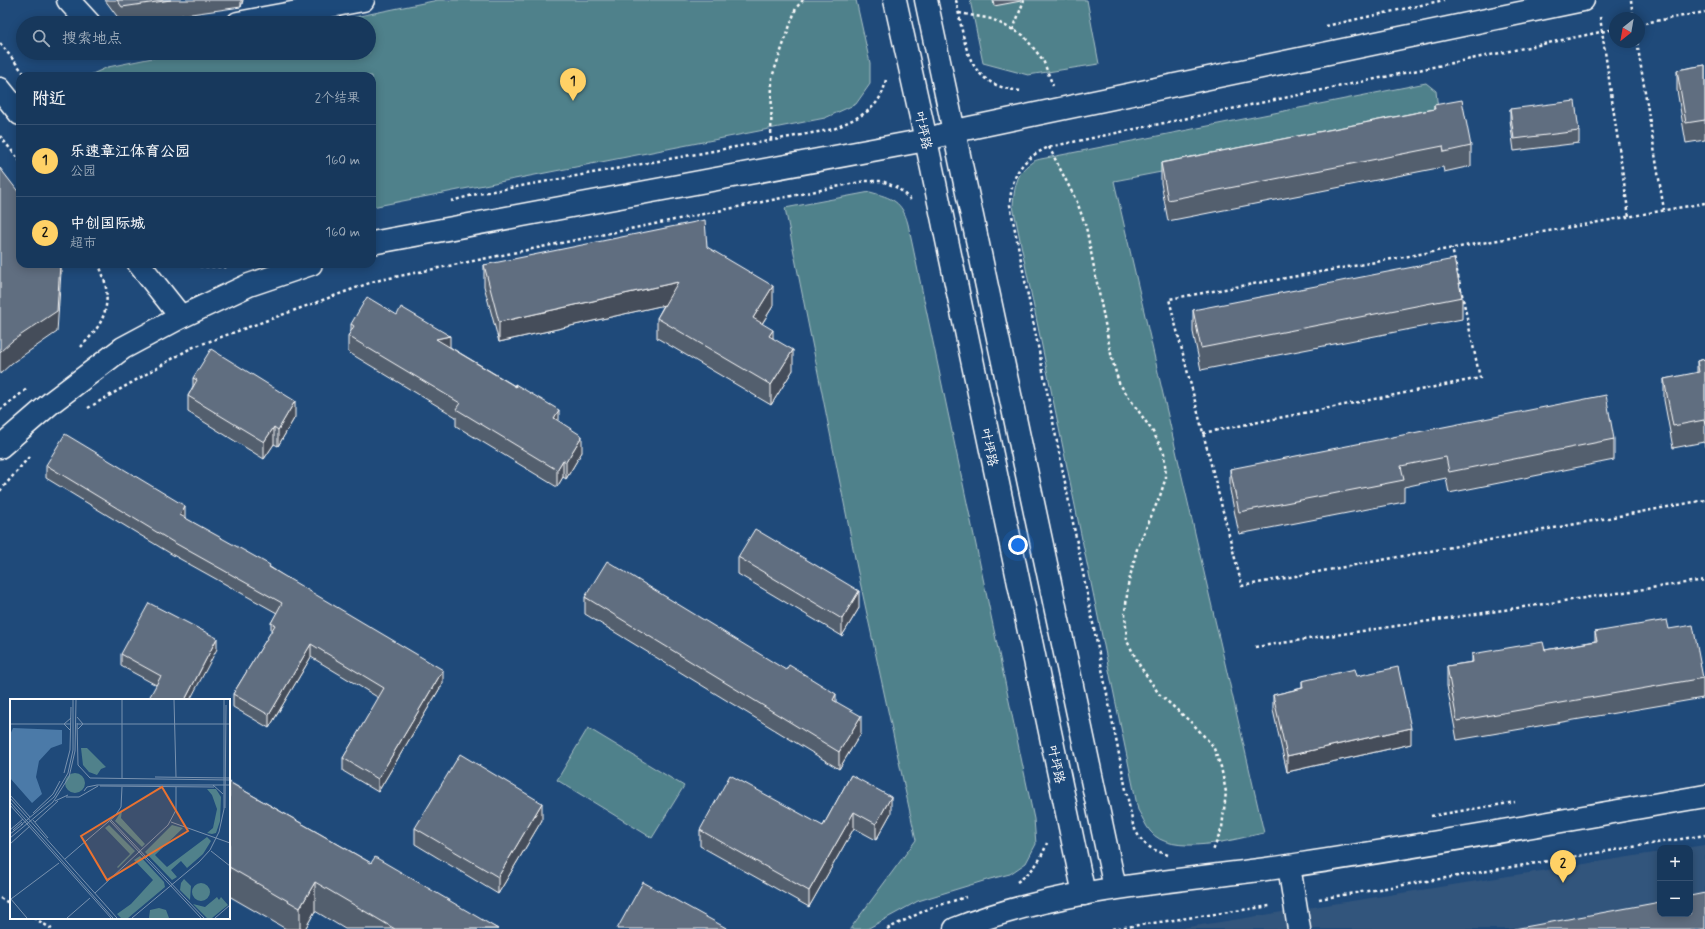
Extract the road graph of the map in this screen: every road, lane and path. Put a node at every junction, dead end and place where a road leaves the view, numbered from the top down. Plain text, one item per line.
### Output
1 (68, 0) edge
2 (363, 0) edge
3 (803, 0) edge
4 (895, 0) edge
5 (926, 0) edge
6 (956, 0) edge
7 (1024, 0) edge
8 (1444, 0) edge
9 (1631, 0) edge
10 (1591, 5) edge
11 (294, 6) edge
12 (1632, 12) edge
13 (1705, 12) edge
14 (958, 13) junction
15 (83, 16) edge
16 (261, 16) edge
17 (1645, 23) edge
18 (1321, 27) dead end
19 (1013, 30) junction
20 (1609, 30) edge
21 (1602, 31) junction
22 (0, 44) edge
23 (1638, 48) edge
24 (23, 72) edge
25 (886, 78) dead end
26 (1061, 85) dead end
27 (1053, 87) junction
28 (0, 88) edge
29 (1048, 88) dead end
30 (1027, 91) dead end
31 (16, 109) edge
32 (955, 131) junction
33 (0, 136) edge
34 (771, 140) junction
35 (926, 140) junction
36 (1049, 147) junction
37 (16, 156) edge
38 (447, 202) dead end
39 (1705, 203) edge
40 (913, 206) dead end
41 (1664, 210) junction
42 (1629, 217) junction
43 (376, 243) edge
44 (1452, 248) junction
45 (100, 268) edge
46 (142, 268) edge
47 (299, 268) edge
48 (181, 317) junction
49 (76, 350) dead end
50 (30, 386) dead end
51 (86, 409) dead end
52 (0, 410) edge
53 (1203, 433) junction
54 (0, 447) edge
55 (30, 456) dead end
56 (0, 491) edge
57 (1705, 500) edge
58 (1705, 580) edge
59 (1255, 648) dead end
60 (1705, 796) edge
61 (1517, 801) dead end
62 (1423, 817) dead end
63 (1705, 835) edge
64 (1049, 839) dead end
65 (1220, 852) dead end
66 (1172, 856) dead end
67 (1289, 866) junction
68 (1014, 883) dead end
69 (1115, 888) junction
70 (1084, 894) junction
71 (967, 896) dead end
72 (0, 898) edge
73 (10, 903) edge
74 (1294, 903) junction
75 (36, 919) edge
76 (52, 929) edge
77 (887, 929) edge
78 (954, 929) edge
79 (1112, 929) edge
80 (1299, 929) edge

1 - 15 street
2 - 11 street
3 - 34 path
4 - 35 street, 叶坪路
5 - 32 street
6 - 14 path
7 - 19 path
8 - 18 path
9 - 12 path
10 - 21 path
10 - 32 street
11 - 16 street
13 - 17 path
14 - 19 path
14 - 30 path
19 - 27 path
20 - 21 path
21 - 36 path
21 - 42 path
22 - 24 path
23 - 41 path
25 - 34 path
26 - 27 path
27 - 29 path
28 - 31 street
32 - 35 street
32 - 69 street
33 - 37 path
34 - 38 path
35 - 43 street
35 - 70 street, 叶坪路
36 - 65 path
36 - 66 path
39 - 41 path
40 - 51 path
41 - 42 path
42 - 44 path
44 - 53 path
44 - 53 path
45 - 49 path
46 - 48 street
47 - 48 street
48 - 54 street
50 - 52 path
53 - 57 path
55 - 56 path
58 - 59 path
60 - 67 street
61 - 62 path
63 - 74 path
64 - 68 path
67 - 69 street
67 - 74 street
69 - 70 street
70 - 78 street
71 - 77 path
72 - 73 path
74 - 79 path
74 - 80 street
75 - 76 path

